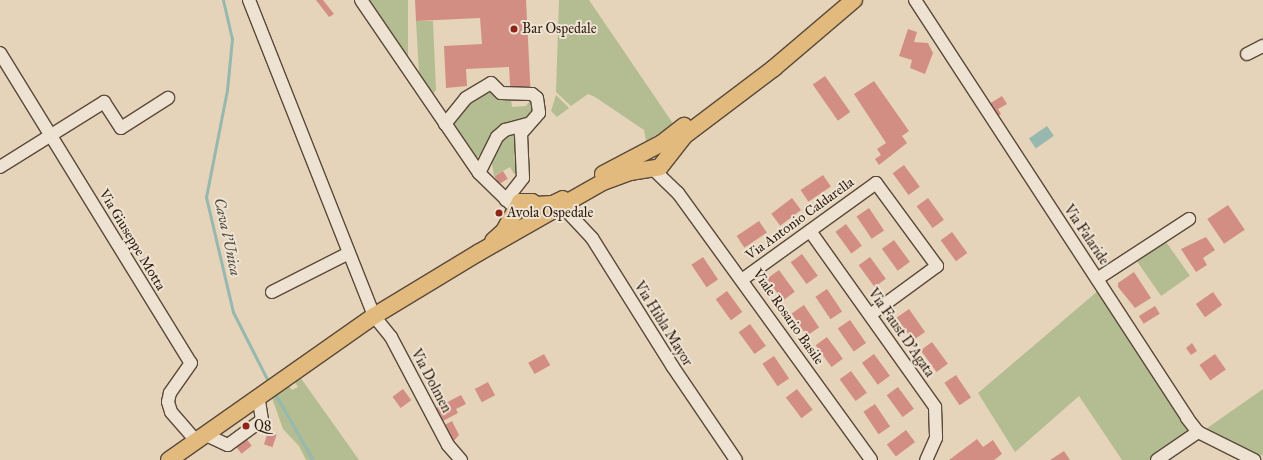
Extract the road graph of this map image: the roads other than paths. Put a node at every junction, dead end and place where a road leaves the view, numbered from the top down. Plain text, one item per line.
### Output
1 (249, 0) edge
2 (361, 0) edge
3 (854, 0) edge
4 (915, 0) edge
5 (1263, 46) edge
6 (0, 53) edge
7 (1247, 54) dead end
8 (168, 98) dead end
9 (718, 109) junction
10 (445, 124) junction
11 (527, 124) junction
12 (51, 135) junction
13 (650, 149) junction
14 (658, 165) junction
15 (0, 167) edge
16 (479, 173) junction
17 (562, 206) junction
18 (512, 207) junction
19 (533, 216) junction
20 (1190, 219) dead end
21 (810, 231) junction
22 (478, 253) junction
23 (349, 254) junction
24 (742, 279) junction
25 (1097, 279) junction
26 (272, 292) dead end
27 (870, 315) junction
28 (374, 316) junction
29 (261, 393) junction
30 (1198, 432) junction
31 (199, 437) junction
32 (170, 460) edge
33 (462, 460) edge
34 (736, 460) edge
35 (871, 460) edge
36 (926, 460) edge
37 (1157, 460) edge
38 (1254, 460) edge

1 - 23 street, Via Dolmen
2 - 10 street
3 - 9 main road
4 - 25 street, Via Falaride
5 - 7 street
6 - 12 street, Via Giuseppe Motta
8 - 12 street
9 - 13 main road
9 - 14 main road
10 - 11 street
10 - 16 street
11 - 16 street
11 - 18 street
12 - 15 street
12 - 31 street, Via Giuseppe Motta
13 - 14 main road
13 - 19 main road
14 - 17 main road
14 - 24 street, Viale Rosario Basile
16 - 18 street
17 - 19 main road
17 - 34 street, Via Hibla Mayor
18 - 19 main road
18 - 22 main road
19 - 22 main road
20 - 25 street
21 - 24 street, Via Antonio Caldarella
21 - 27 street, Via Faust D'Agata
21 - 27 street, Via Antonio Caldarella
22 - 28 main road
23 - 26 street
23 - 28 street, Via Dolmen
24 - 35 street, Viale Rosario Basile
25 - 30 street, Via Falaride
27 - 36 street, Via Faust D'Agata
28 - 29 main road
28 - 33 street, Via Dolmen
29 - 31 main road
29 - 31 street
30 - 37 street
30 - 38 street
31 - 32 main road

